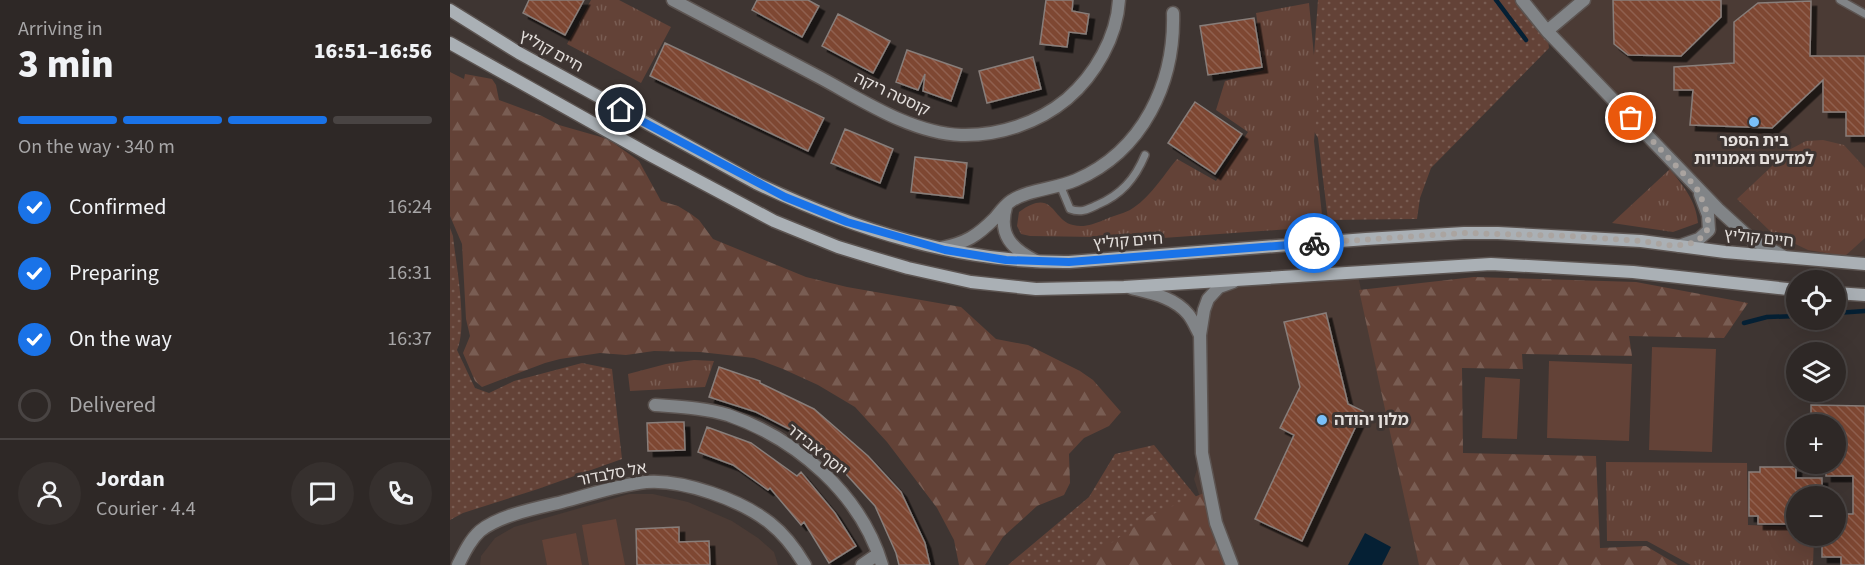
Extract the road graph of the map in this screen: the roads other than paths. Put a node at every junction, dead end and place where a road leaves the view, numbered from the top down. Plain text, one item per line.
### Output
1 (673, 0) edge
2 (1119, 0) edge
3 (1522, 0) edge
4 (1584, 0) edge
5 (1840, 0) edge
6 (450, 10) edge
7 (1173, 13) dead end
8 (1865, 14) edge
9 (1547, 31) junction
10 (450, 43) edge
11 (1145, 155) dead end
12 (1060, 185) junction
13 (1696, 187) junction
14 (1006, 206) junction
15 (1675, 246) junction
16 (940, 248) junction
17 (1786, 258) junction
18 (1037, 262) junction
19 (1865, 264) edge
20 (1245, 279) junction
21 (1124, 287) junction
22 (1786, 289) edge
23 (1846, 294) edge
24 (1865, 295) edge
25 (1200, 335) junction
26 (656, 405) dead end
27 (880, 560) edge
28 (458, 565) edge
29 (805, 565) edge
30 (862, 565) edge
31 (1232, 565) edge

1 - 2 street, קוסטה ריקה
3 - 9 street
4 - 9 street
5 - 8 lane
6 - 16 main road, חיים קוליץ
7 - 12 street
9 - 13 street
10 - 21 main road
11 - 12 lane
12 - 14 street
13 - 15 street
13 - 17 street
14 - 16 street
14 - 18 street
15 - 17 main road, חיים קוליץ
15 - 18 main road, חיים קוליץ
16 - 18 main road, חיים קוליץ
17 - 19 main road, חיים קוליץ
20 - 21 main road
20 - 22 main road
20 - 25 street
21 - 25 street
23 - 24 main road
25 - 31 street
26 - 27 street, יוסף אבידר
27 - 30 street
28 - 29 street, אל סלבדור

